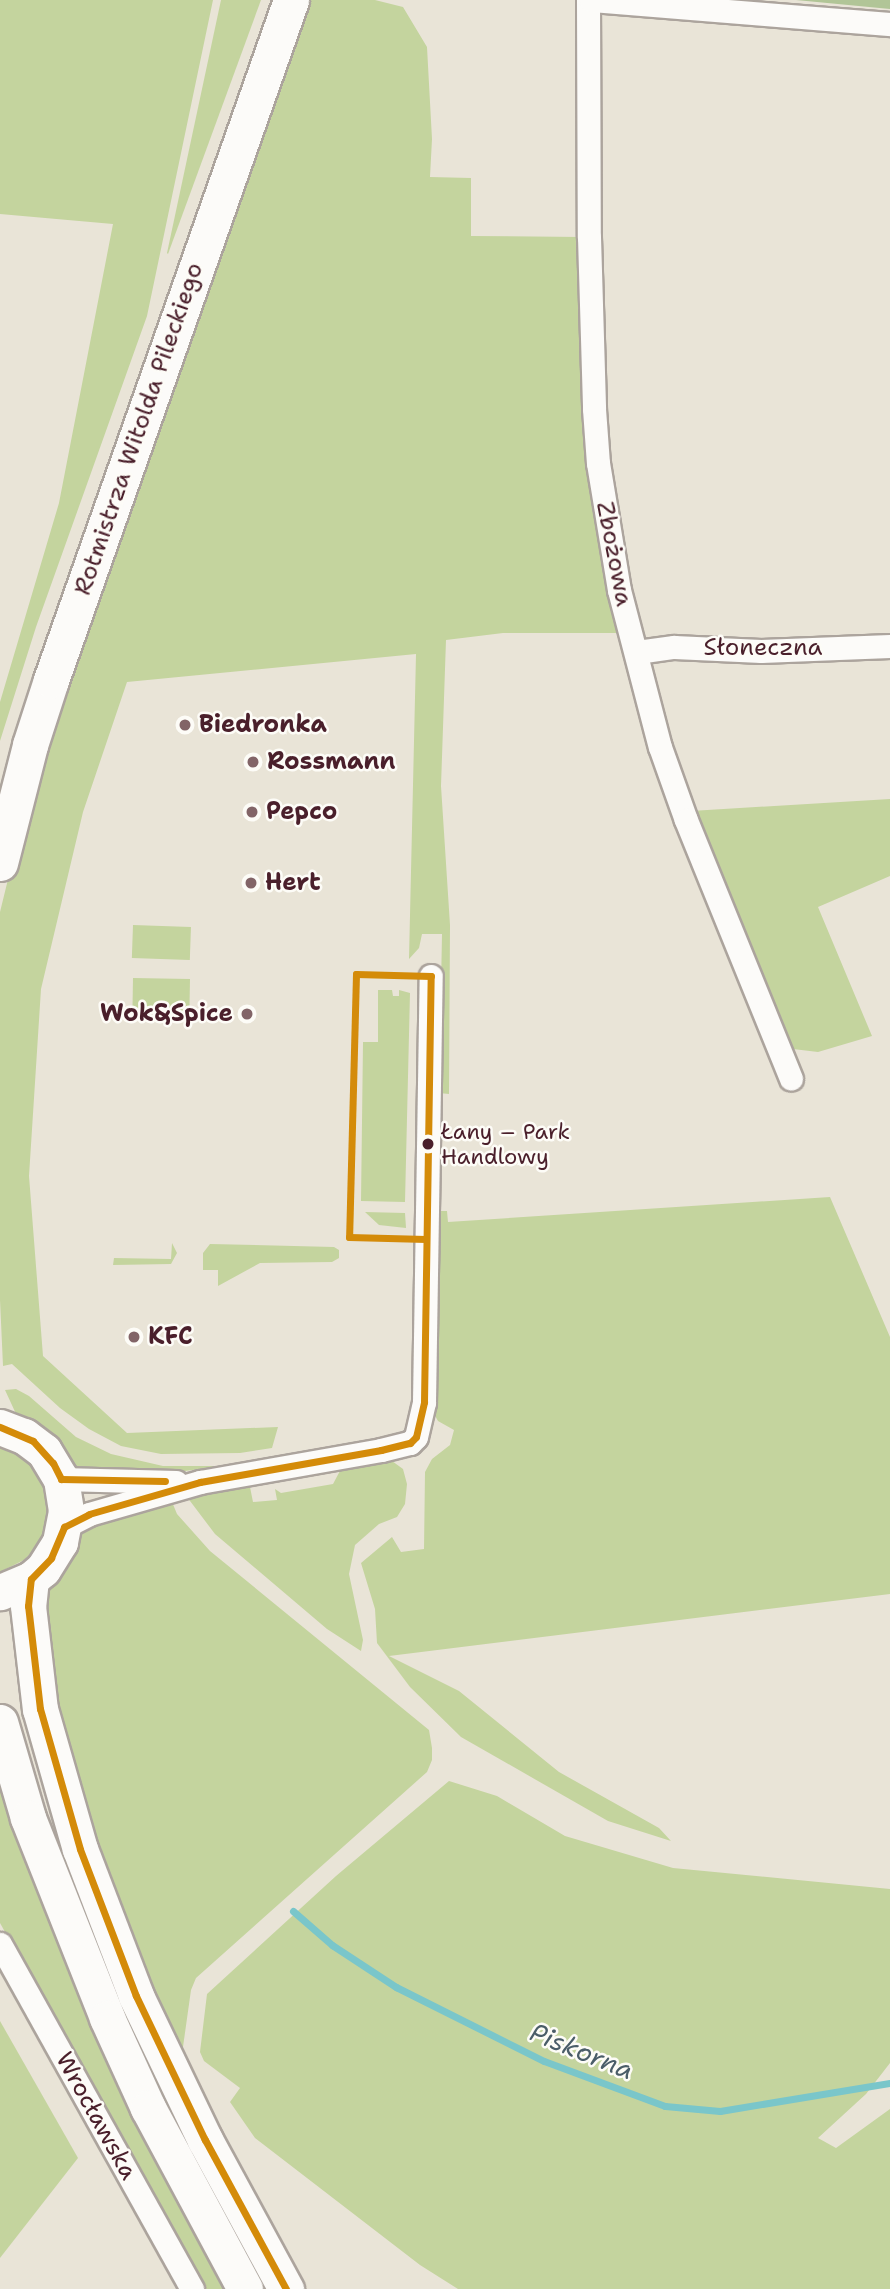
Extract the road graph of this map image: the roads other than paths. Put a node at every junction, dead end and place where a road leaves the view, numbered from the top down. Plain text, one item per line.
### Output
1 (291, 0) edge
2 (590, 0) edge
3 (890, 24) edge
4 (890, 646) edge
5 (637, 652) junction
6 (0, 863) edge
7 (431, 976) dead end
8 (791, 1079) dead end
9 (5, 1419) edge
10 (61, 1479) junction
11 (200, 1482) junction
12 (64, 1527) junction
13 (16, 1585) edge
14 (0, 1721) edge
15 (0, 1944) edge
16 (192, 2289) edge
17 (246, 2289) edge
18 (286, 2289) edge

1 - 6 main road, Rotmistrza Witolda Pileckiego
2 - 3 street
2 - 5 street, Zbożowa
4 - 5 street, Słoneczna
5 - 8 street, Zbożowa
7 - 11 street
9 - 10 main road
10 - 11 street
10 - 12 main road
11 - 12 street
12 - 13 main road
13 - 18 main road
14 - 17 main road
15 - 16 street, Wrocławska

